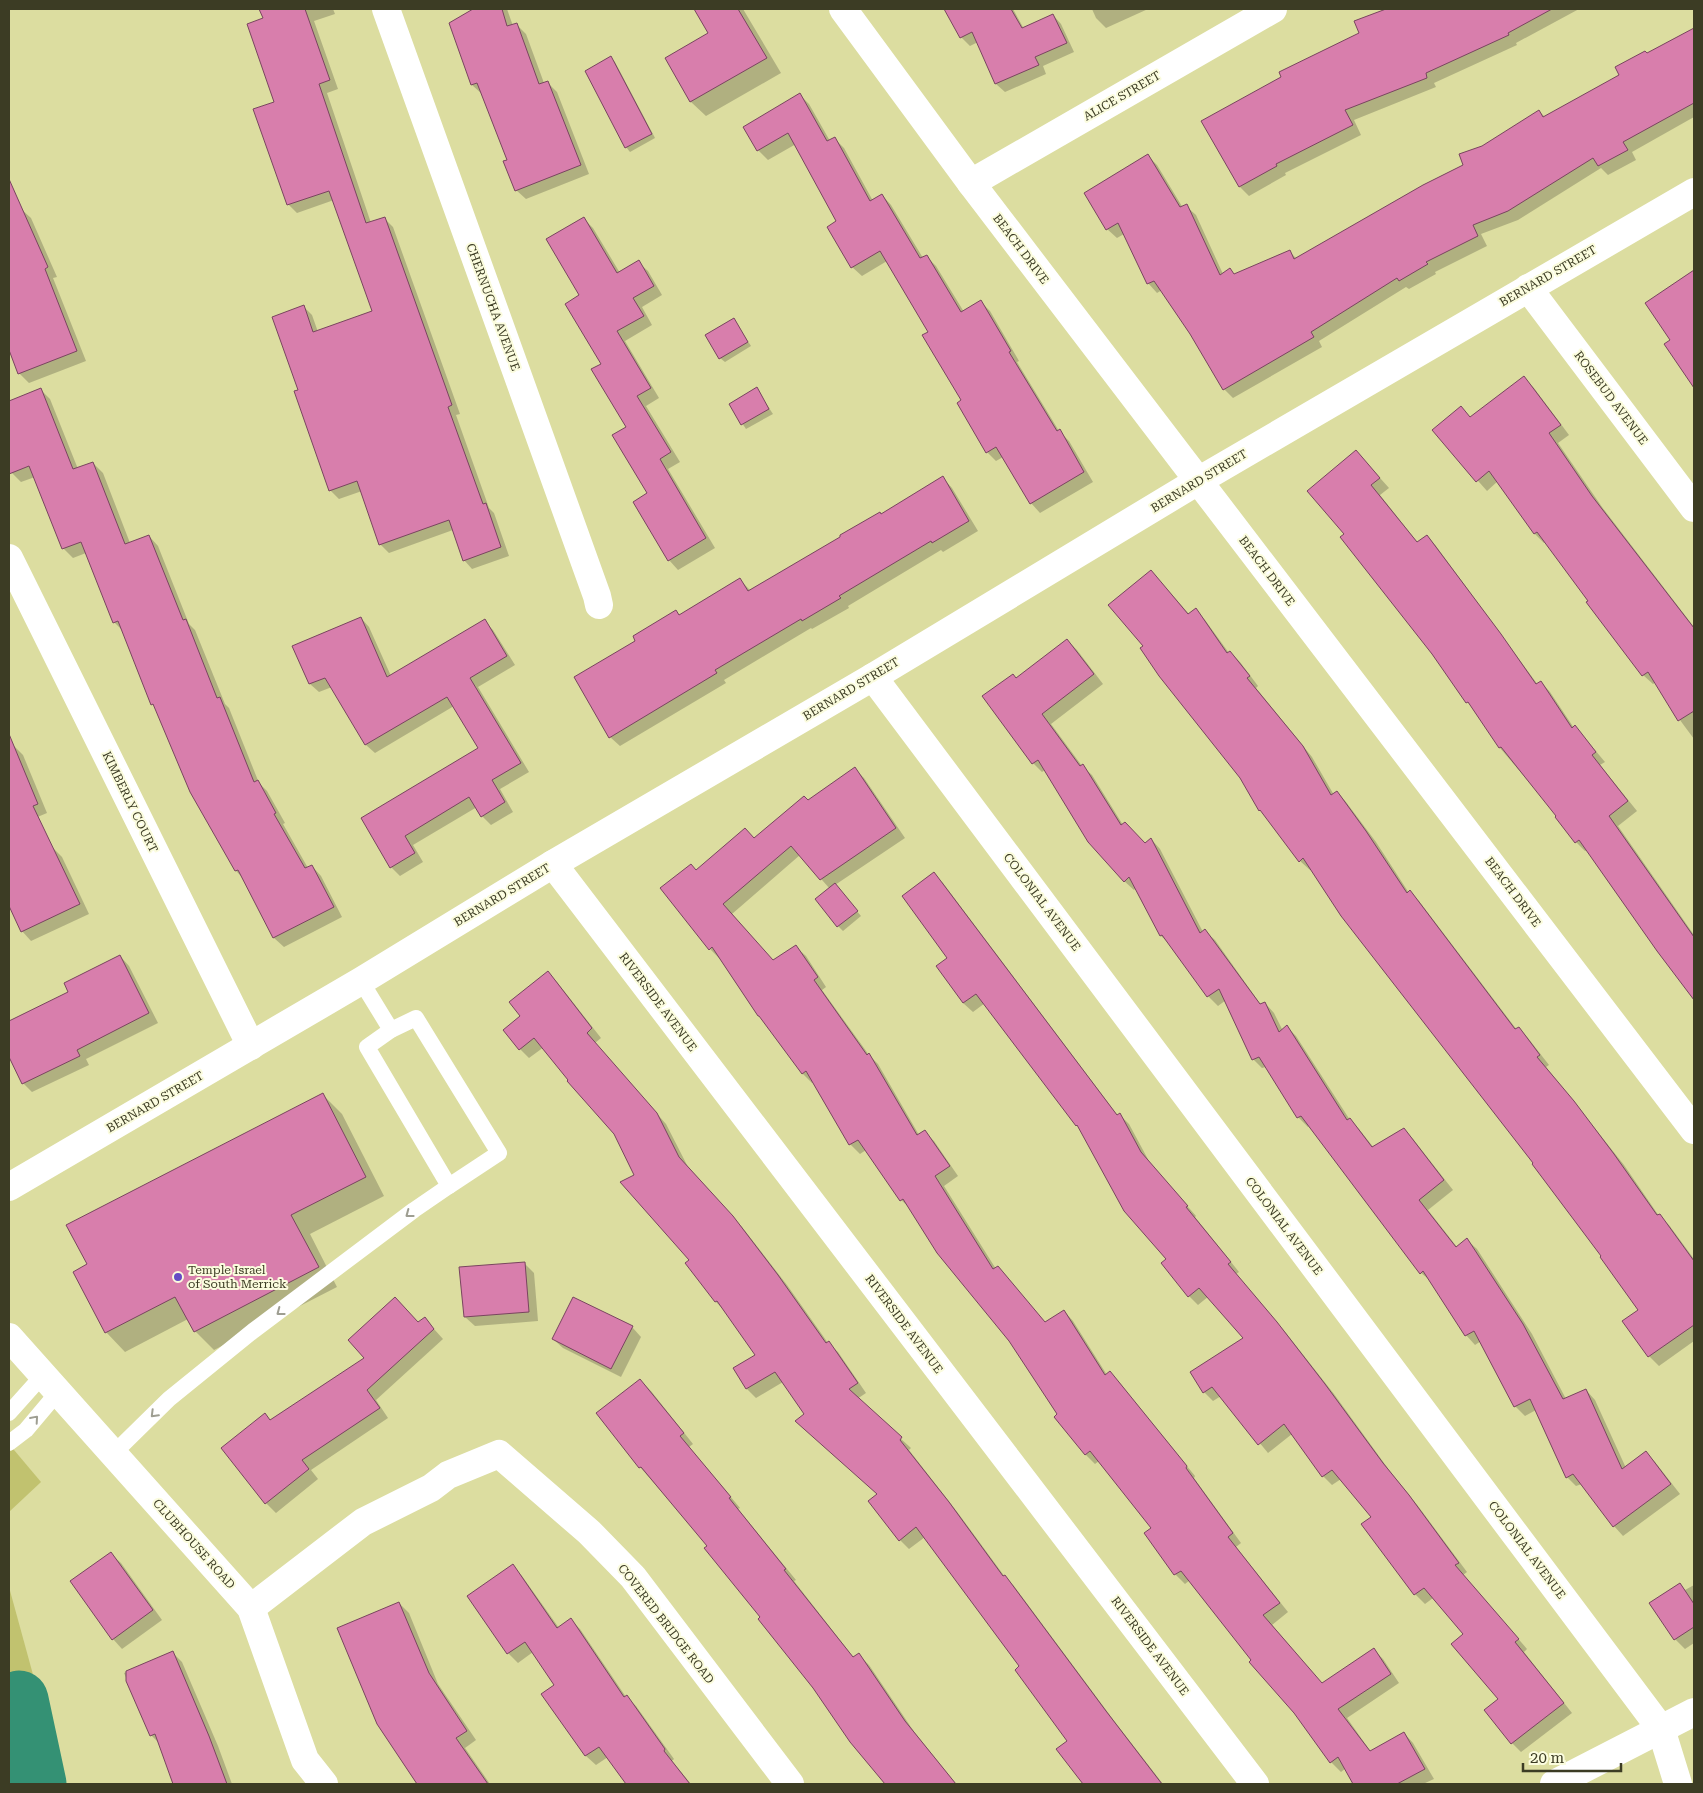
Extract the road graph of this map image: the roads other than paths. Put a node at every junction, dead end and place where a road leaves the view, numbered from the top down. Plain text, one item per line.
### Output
1 (386, 9) edge
2 (843, 9) edge
3 (1273, 9) edge
4 (971, 183) junction
5 (1694, 192) edge
6 (1528, 288) junction
7 (1198, 481) junction
8 (1694, 508) edge
9 (9, 558) edge
10 (599, 606) dead end
11 (873, 677) junction
12 (553, 864) junction
13 (362, 981) junction
14 (391, 1030) junction
15 (251, 1046) junction
16 (1694, 1130) edge
17 (449, 1186) junction
18 (9, 1187) edge
19 (9, 1337) edge
20 (51, 1384) junction
21 (9, 1413) edge
22 (9, 1443) edge
23 (114, 1454) junction
24 (251, 1608) junction
25 (1694, 1712) edge
26 (1661, 1729) junction
27 (324, 1784) edge
28 (790, 1784) edge
29 (1255, 1784) edge
30 (1554, 1784) edge
31 (1678, 1784) edge

1 - 10 street, CHERNUCHA AVENUE
2 - 4 street, BEACH DRIVE
3 - 4 street, ALICE STREET
4 - 7 street, BEACH DRIVE
5 - 6 street, BERNARD STREET
6 - 7 street, BERNARD STREET
6 - 8 street, ROSEBUD AVENUE
7 - 11 street, BERNARD STREET
7 - 16 street, BEACH DRIVE
9 - 15 street, KIMBERLY COURT
11 - 12 street, BERNARD STREET
11 - 26 street, COLONIAL AVENUE
12 - 13 street, BERNARD STREET
12 - 29 street, RIVERSIDE AVENUE
13 - 14 lane
13 - 15 street, BERNARD STREET
14 - 17 lane
14 - 17 lane
15 - 18 street, BERNARD STREET
17 -> 23 lane
19 - 20 street, CLUBHOUSE ROAD
20 - 21 lane
22 -> 20 lane
20 - 23 street, CLUBHOUSE ROAD
23 - 24 street, CLUBHOUSE ROAD
24 - 27 street, CLUBHOUSE ROAD
24 - 28 street, COVERED BRIDGE ROAD
25 - 26 street
26 - 30 street
26 - 31 street, COLONIAL AVENUE

